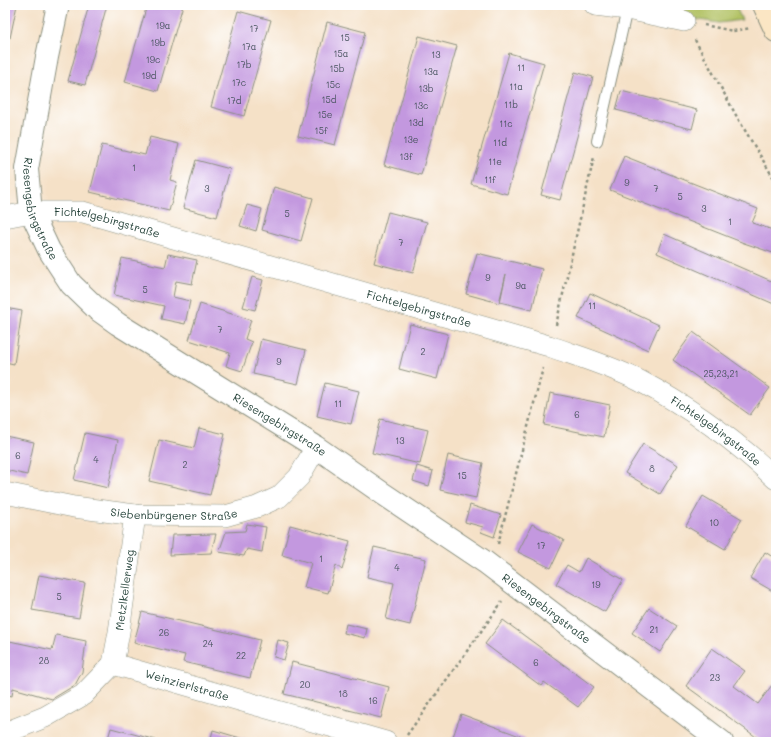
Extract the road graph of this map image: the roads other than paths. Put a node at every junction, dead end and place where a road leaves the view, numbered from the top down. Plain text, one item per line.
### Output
1 (58, 5) edge
2 (595, 5) edge
3 (764, 5) edge
4 (627, 9) junction
5 (684, 21) road end
6 (775, 29) edge
7 (598, 141) dead end
8 (30, 212) junction
9 (5, 217) edge
10 (316, 446) junction
11 (776, 479) edge
12 (5, 493) edge
13 (136, 515) junction
14 (113, 664) junction
15 (5, 733) edge
16 (386, 742) edge
17 (722, 742) edge

1 - 8 street, Riesengebirgstraße
2 - 4 street
3 - 6 main road
4 - 5 street
4 - 7 lane
8 - 9 street, Fichtelgebirgstraße
8 - 10 street, Riesengebirgstraße
8 - 11 street, Fichtelgebirgstraße
10 - 13 street, Siebenbürgener Straße
10 - 17 street, Riesengebirgstraße
12 - 13 street, Siebenbürgener Straße
13 - 14 street, Metzlkellerweg
14 - 15 street
14 - 16 street, Weinzierlstraße

